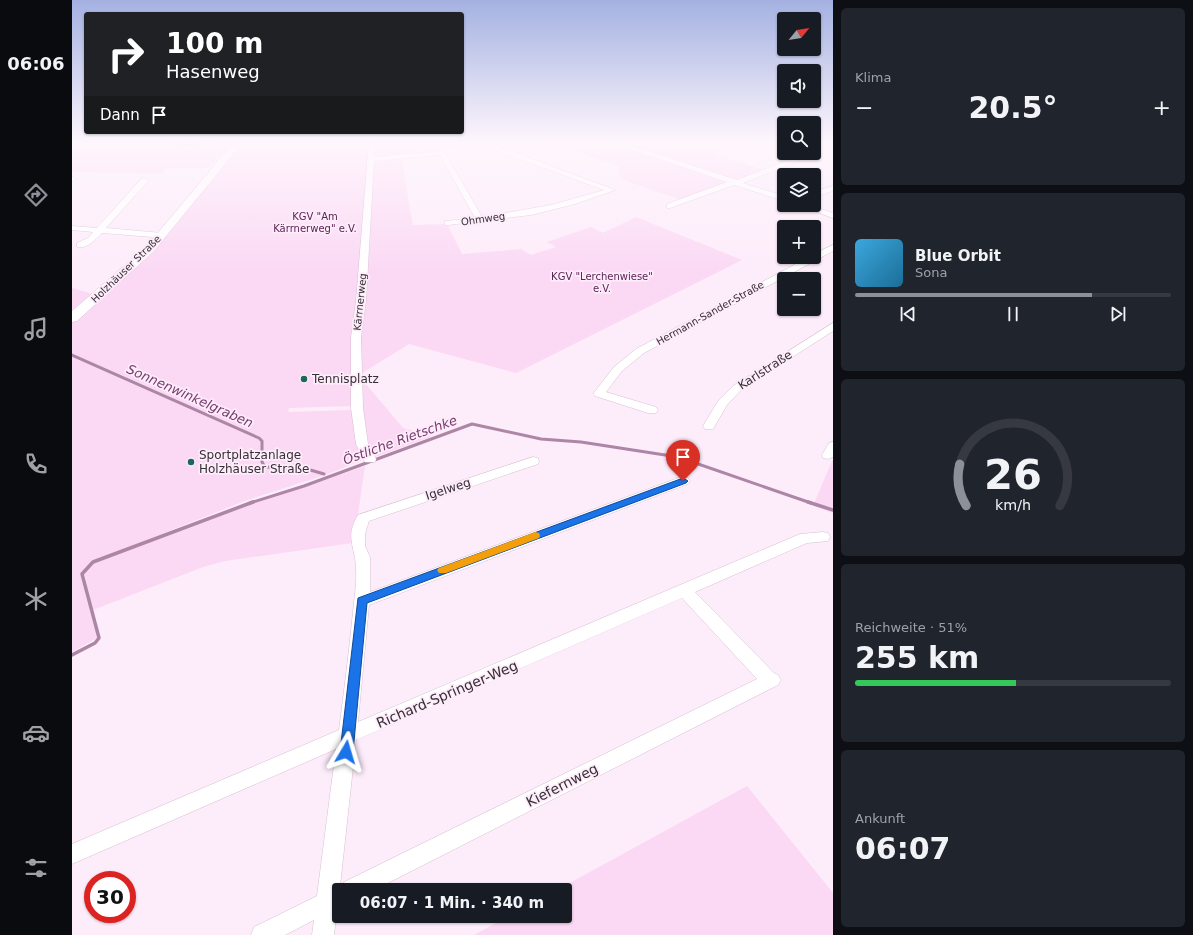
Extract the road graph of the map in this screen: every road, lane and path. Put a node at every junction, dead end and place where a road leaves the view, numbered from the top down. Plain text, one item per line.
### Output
1 (140, 186) edge
2 (201, 186) edge
3 (369, 186) edge
4 (461, 186) edge
5 (599, 186) edge
6 (726, 186) edge
7 (746, 186) edge
8 (833, 188) edge
9 (821, 192) edge
10 (777, 197) edge
11 (670, 206) dead end
12 (821, 212) edge
13 (833, 216) edge
14 (480, 220) junction
15 (448, 223) dead end
16 (72, 228) edge
17 (100, 230) junction
18 (162, 236) junction
19 (80, 244) dead end
20 (833, 248) edge
21 (72, 318) edge
22 (833, 326) edge
23 (652, 410) dead end
24 (709, 426) dead end
25 (370, 459) dead end
26 (533, 461) dead end
27 (683, 481) dead end
28 (823, 537) dead end
29 (685, 591) junction
30 (362, 600) junction
31 (348, 736) junction
32 (72, 854) edge
33 (334, 883) edge
34 (366, 883) edge
35 (332, 900) edge
36 (332, 903) edge
37 (262, 935) edge
38 (323, 935) edge

1 - 17 street
2 - 18 main road, Holzhäuser Straße
3 - 25 street, Kärrnerweg
4 - 14 street
5 - 14 street, Ohmweg
6 - 11 street
7 - 10 street
8 - 9 street
12 - 13 street
14 - 15 street, Ohmweg
16 - 17 street
17 - 18 street
17 - 19 street
18 - 21 main road, Holzhäuser Straße
20 - 23 street, Hermann-Sander-Straße
22 - 24 street, Karlstraße
26 - 30 street, Igelweg
27 - 30 street
28 - 29 street, Richard-Springer-Weg
29 - 31 street, Richard-Springer-Weg
29 - 34 street, Kiefernweg
30 - 31 street
31 - 32 street, Richard-Springer-Weg
31 - 33 street
35 - 37 street
36 - 38 street

